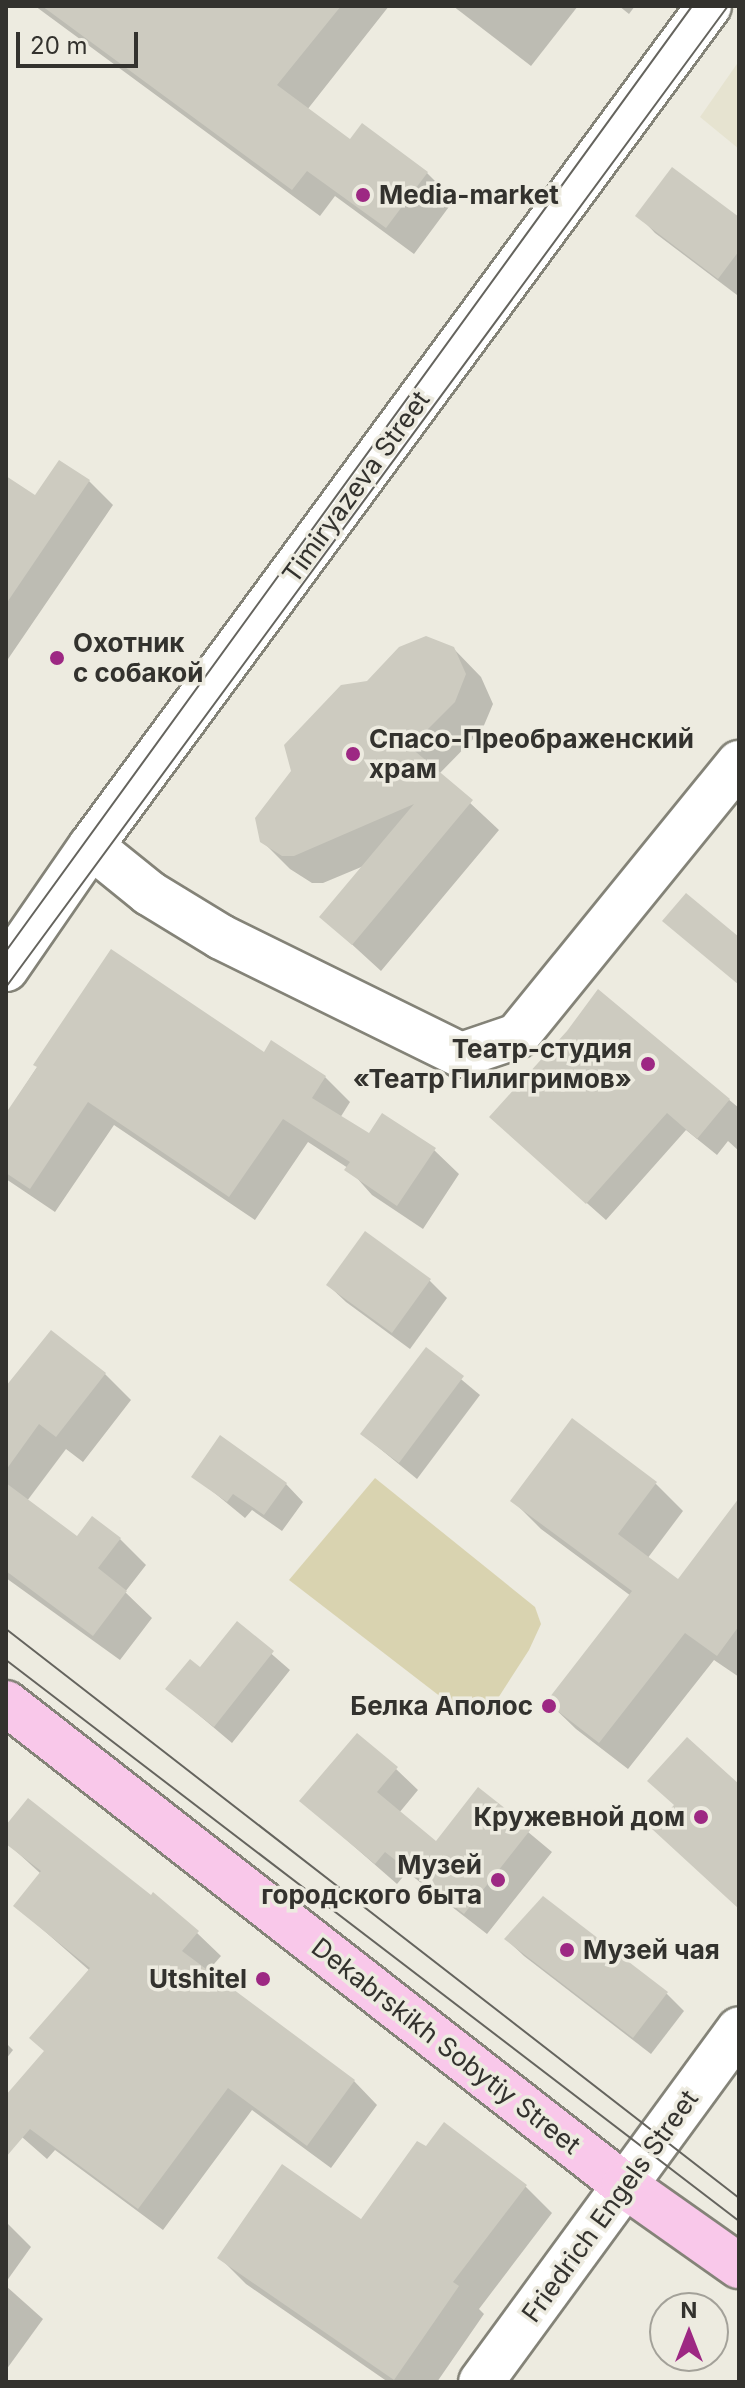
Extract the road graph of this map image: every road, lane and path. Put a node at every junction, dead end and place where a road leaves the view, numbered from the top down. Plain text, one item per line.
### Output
1 (709, 6) edge
2 (739, 763) edge
3 (91, 846) junction
4 (6, 969) edge
5 (6, 1703) edge
6 (739, 2029) edge
7 (624, 2185) junction
8 (739, 2266) edge
9 (481, 2382) edge

1 - 3 street, Timiryazeva Street
2 - 3 street
3 - 4 street, Timiryazeva Street
5 - 7 main road, Dekabrskikh Sobytiy Street
6 - 7 street, Friedrich Engels Street
7 - 8 main road, Dekabrskikh Sobytiy Street
7 - 9 street, Friedrich Engels Street

